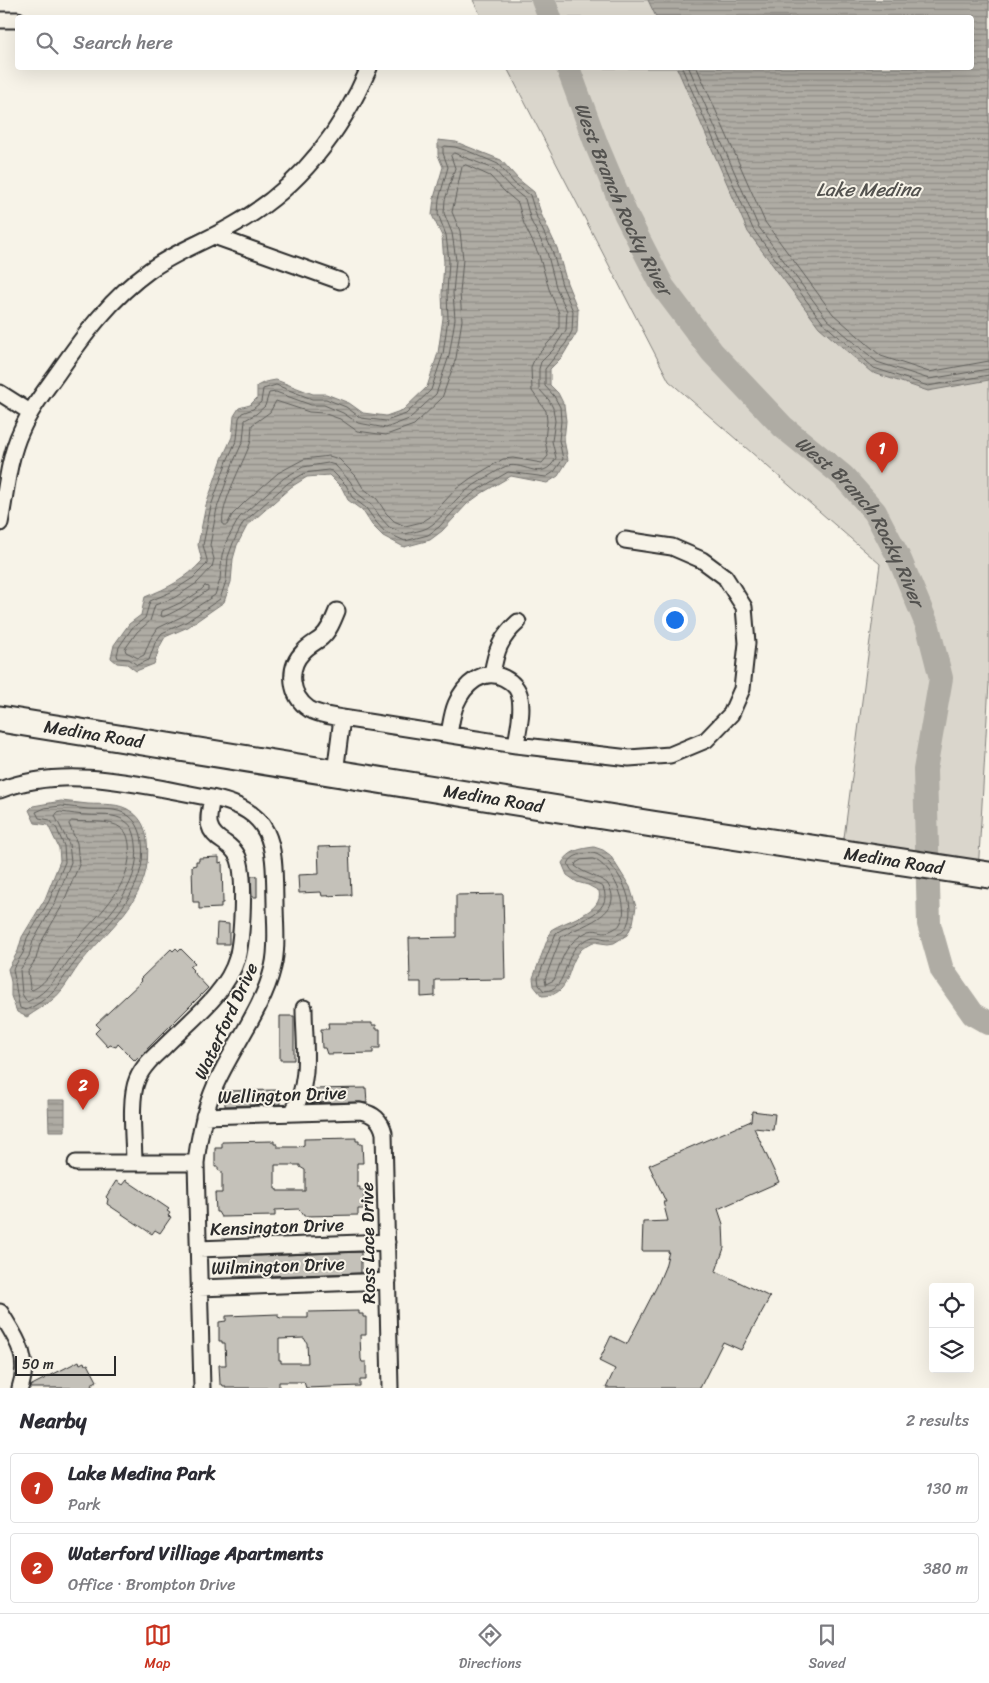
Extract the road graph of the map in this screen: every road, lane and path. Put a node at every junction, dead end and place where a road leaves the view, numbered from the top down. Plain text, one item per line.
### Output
1 (0, 20) edge
2 (15, 20) edge
3 (368, 70) edge
4 (214, 236) junction
5 (340, 281) dead end
6 (0, 393) edge
7 (30, 412) junction
8 (0, 523) edge
9 (625, 540) dead end
10 (337, 612) dead end
11 (518, 622) dead end
12 (492, 674) junction
13 (342, 718) junction
14 (0, 719) edge
15 (449, 734) junction
16 (516, 745) junction
17 (334, 773) junction
18 (0, 790) edge
19 (212, 798) junction
20 (989, 875) edge
21 (304, 1008) dead end
22 (360, 1111) joint
23 (292, 1113) junction
24 (204, 1116) junction
25 (76, 1163) dead end
26 (134, 1163) junction
27 (196, 1163) junction
28 (387, 1242) junction
29 (198, 1249) junction
30 (388, 1281) junction
31 (199, 1288) junction
32 (0, 1312) edge
33 (20, 1388) edge
34 (202, 1388) edge
35 (390, 1388) edge

1 - 2 street
3 - 4 street
4 - 5 street
4 - 7 street
6 - 7 street
7 - 8 street
9 - 16 street
10 - 13 street
11 - 12 street
12 - 15 street
12 - 16 street
13 - 15 street
13 - 17 street
14 - 17 highway, Medina Road
15 - 16 street
17 - 20 highway, Medina Road
18 - 19 street, Waterford Drive
19 - 24 street, Waterford Drive
19 - 26 street
21 - 23 street
22 - 23 street, Wellington Drive
22 - 28 street, Ross Lace Drive
23 - 24 street, Wellington Drive
24 - 27 street, Waterford Drive
25 - 26 street
26 - 27 street
27 - 29 street, Waterford Drive
28 - 29 street, Kensington Drive
28 - 30 street, Ross Lace Drive
29 - 31 street, Waterford Drive
30 - 31 street, Wilmington Drive
30 - 35 street, Ross Lace Drive
31 - 34 street, Waterford Drive
32 - 33 street

